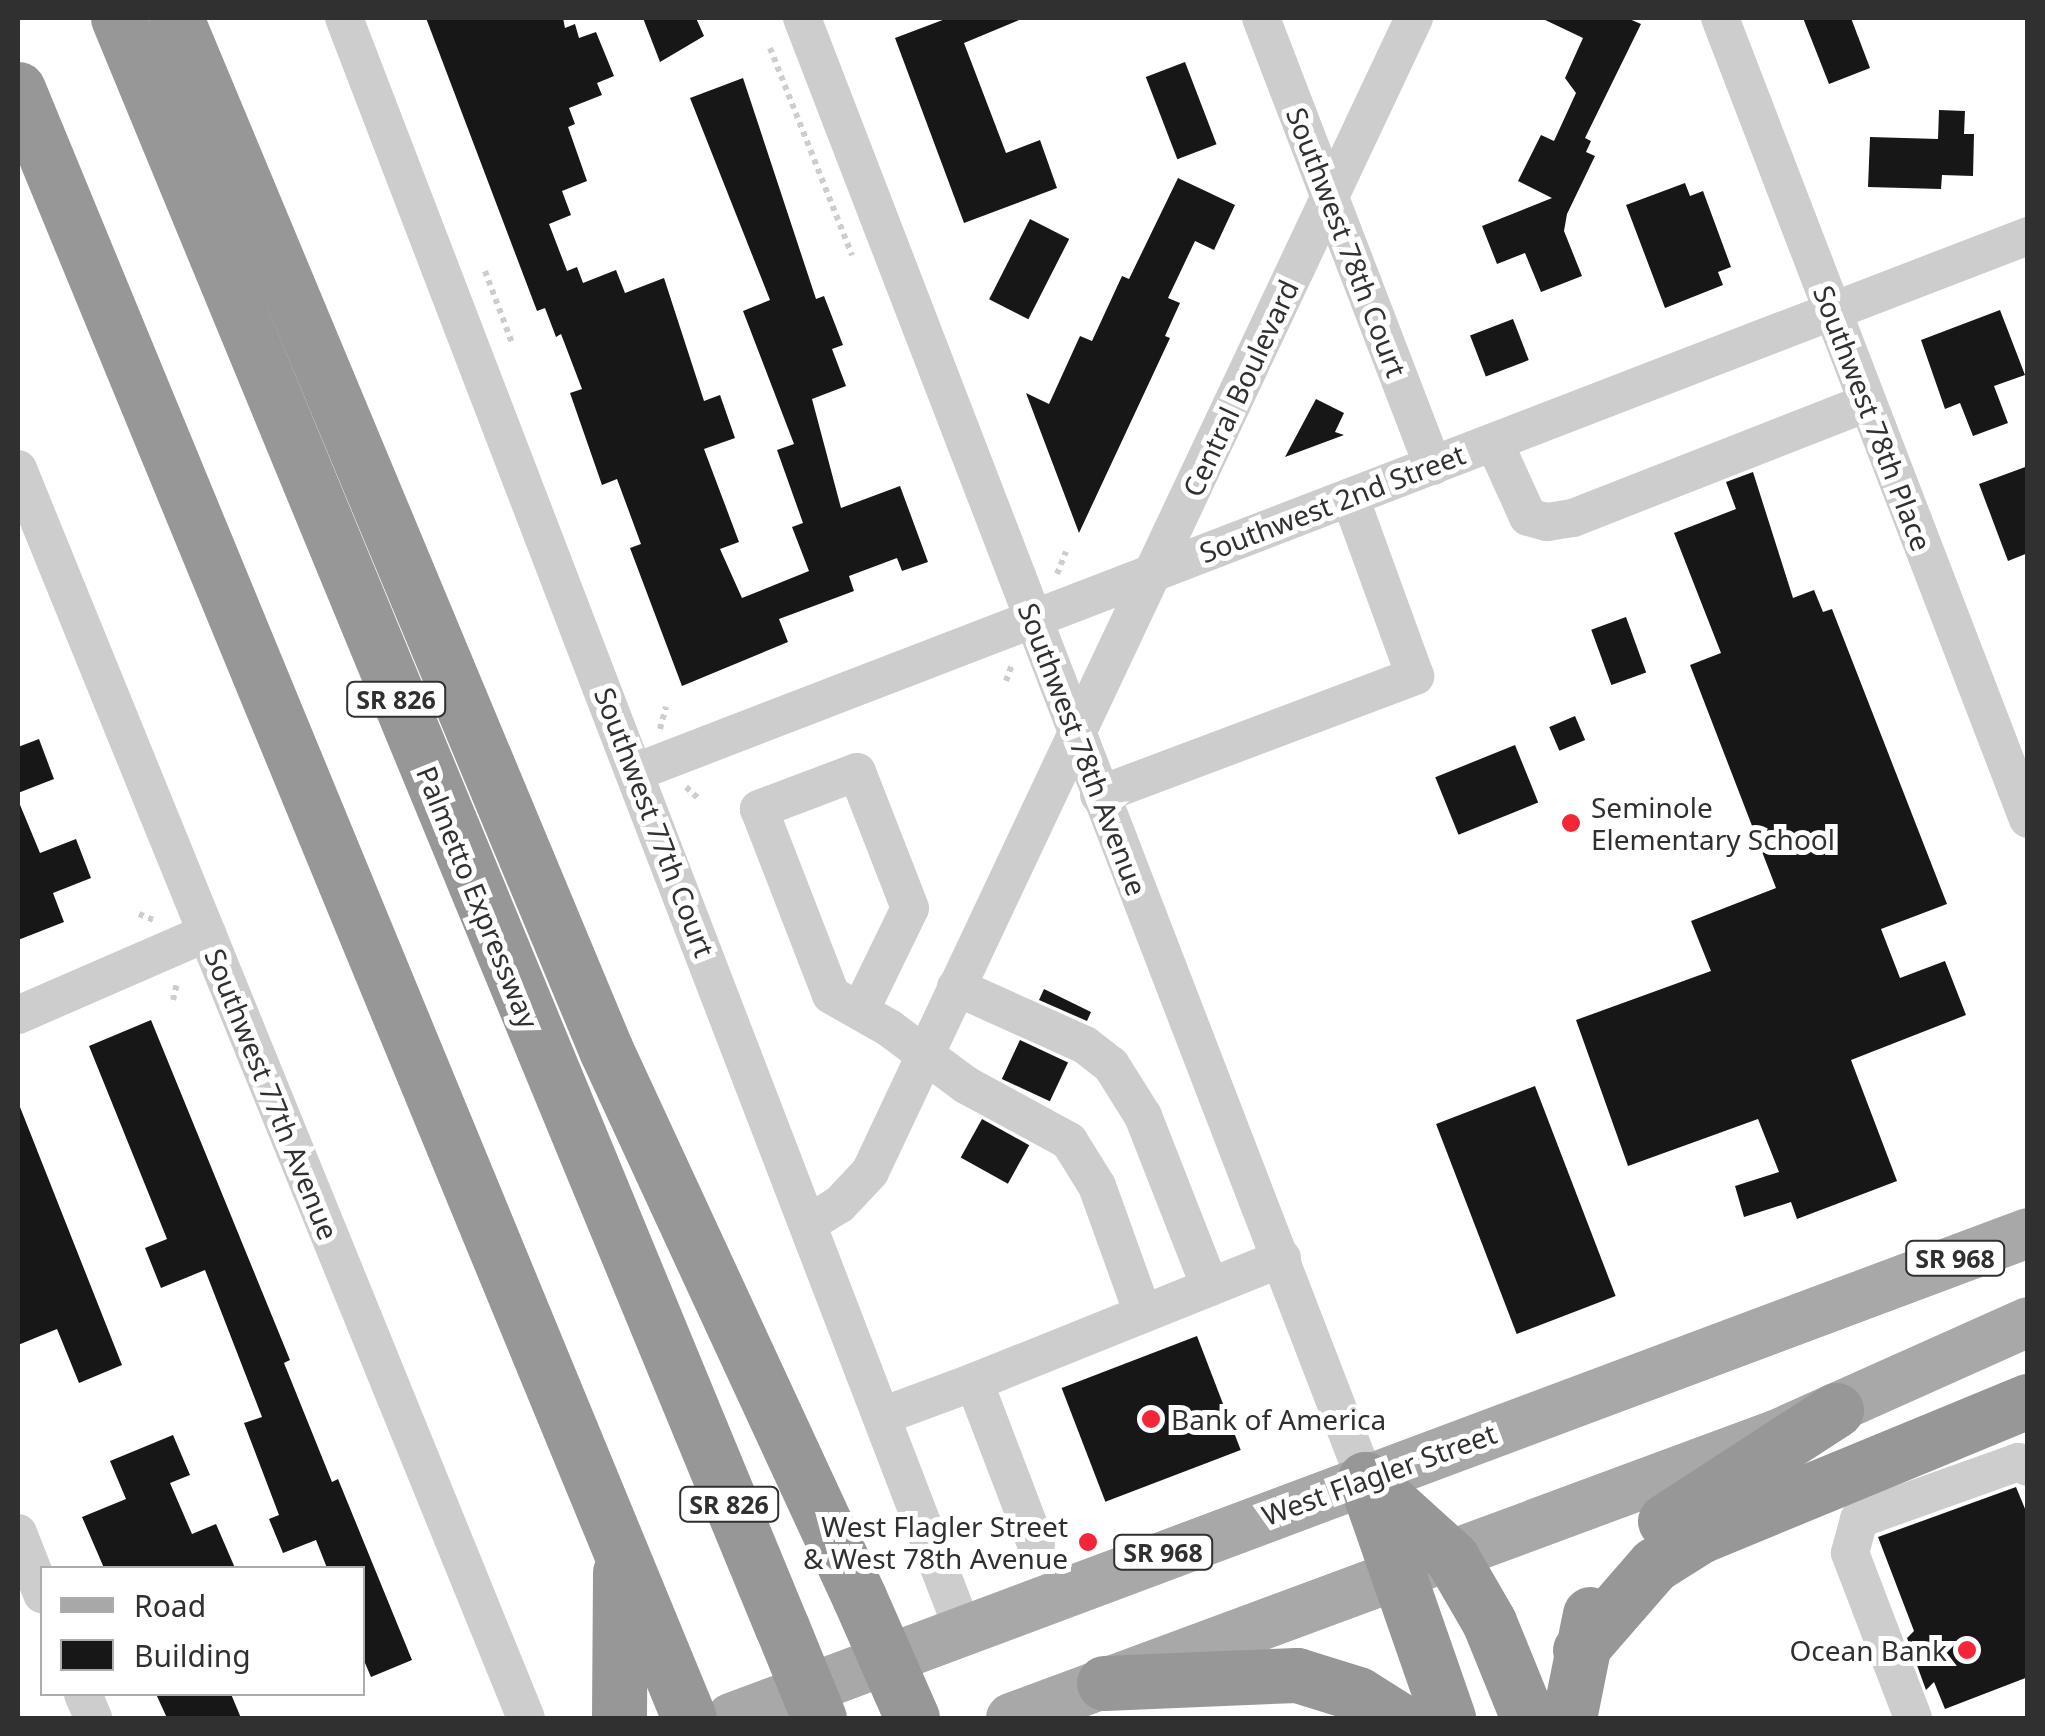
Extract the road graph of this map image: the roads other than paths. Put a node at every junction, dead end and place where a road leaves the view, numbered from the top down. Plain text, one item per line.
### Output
1 (118, 18) edge
2 (176, 18) edge
3 (199, 18) edge
4 (344, 18) edge
5 (802, 18) edge
6 (1261, 18) edge
7 (1414, 18) edge
8 (1720, 18) edge
9 (18, 89) edge
10 (1330, 196) junction
11 (271, 235) junction
12 (2028, 236) edge
13 (1832, 312) junction
14 (1867, 404) junction
15 (1494, 442) junction
16 (1433, 466) junction
17 (18, 469) edge
18 (1350, 497) junction
19 (1156, 570) junction
20 (1033, 618) junction
21 (1078, 739) junction
22 (636, 772) junction
23 (1099, 795) junction
24 (2028, 819) edge
25 (207, 933) junction
26 (956, 987) junction
27 (860, 1011) junction
28 (18, 1015) edge
29 (924, 1057) junction
30 (808, 1224) junction
31 (2028, 1233) edge
32 (1282, 1258) junction
33 (1210, 1287) junction
34 (1144, 1314) junction
35 (2028, 1322) edge
36 (974, 1382) junction
37 (2028, 1400) edge
38 (1836, 1410) junction
39 (882, 1416) junction
40 (2028, 1467) edge
41 (1364, 1480) junction
42 (18, 1533) edge
43 (1036, 1544) dead end
44 (620, 1549) junction
45 (1452, 1558) junction
46 (1396, 1578) junction
47 (40, 1589) edge
48 (962, 1627) junction
49 (1580, 1650) junction
50 (1104, 1683) junction
51 (680, 1694) edge
52 (618, 1706) edge
53 (526, 1718) edge
54 (731, 1718) edge
55 (819, 1718) edge
56 (912, 1718) edge
57 (1011, 1718) edge
58 (1396, 1718) edge
59 (1448, 1718) edge
60 (1528, 1718) edge
61 (1570, 1718) edge
62 (1913, 1718) edge

1 - 55 highway, Palmetto Expressway / SR 826, bridge
2 - 11 highway
3 - 11 highway
4 - 22 street, Southwest 77th Court
5 - 20 street, Southwest 78th Avenue
6 - 10 street, Southwest 78th Court
7 - 10 street, Central Boulevard
8 - 13 street, Southwest 78th Place
9 - 44 highway
10 - 16 street, Southwest 78th Court
10 - 19 street, Central Boulevard
11 - 56 highway, bridge
12 - 13 street, Southwest 2nd Street
13 - 14 street, Southwest 78th Place
13 - 15 street, Southwest 2nd Street
14 - 15 street
14 - 24 street, Southwest 78th Place
15 - 16 street, Southwest 2nd Street
16 - 18 street, Southwest 2nd Street
17 - 25 street, Southwest 77th Avenue
18 - 19 street, Southwest 2nd Street
18 - 23 street
19 - 20 street, Southwest 2nd Street
19 - 21 street, Central Boulevard
20 - 21 street, Southwest 78th Avenue
20 - 22 street, Southwest 2nd Street
21 - 23 street, Southwest 78th Avenue
21 - 26 street, Central Boulevard
22 - 30 street, Southwest 77th Court
23 - 32 street, Southwest 78th Avenue
25 - 28 street
25 - 53 street, Southwest 77th Avenue
26 - 29 street, Central Boulevard
26 - 33 street
27 - 27 street
27 - 29 street
29 - 30 street, Central Boulevard
29 - 34 street
30 - 39 street, Southwest 77th Court
31 - 41 main road, West Flagler Street / SR 968
32 - 33 street
32 - 41 street, Southwest 78th Avenue
33 - 34 street
34 - 36 street
35 - 38 main road
36 - 39 street
36 - 43 street
37 - 49 highway
38 - 45 main road
38 - 49 highway
39 - 48 street, Southwest 77th Court
40 - 62 street
41 - 45 highway
41 - 46 highway
41 - 48 main road, West Flagler Street / SR 968
42 - 47 street
44 - 51 highway
44 - 52 highway
45 - 46 main road
45 - 60 highway
46 - 50 main road
46 - 59 highway
48 - 54 main road, West Flagler Street / SR 968
49 - 61 highway
50 - 57 main road
50 - 58 highway

